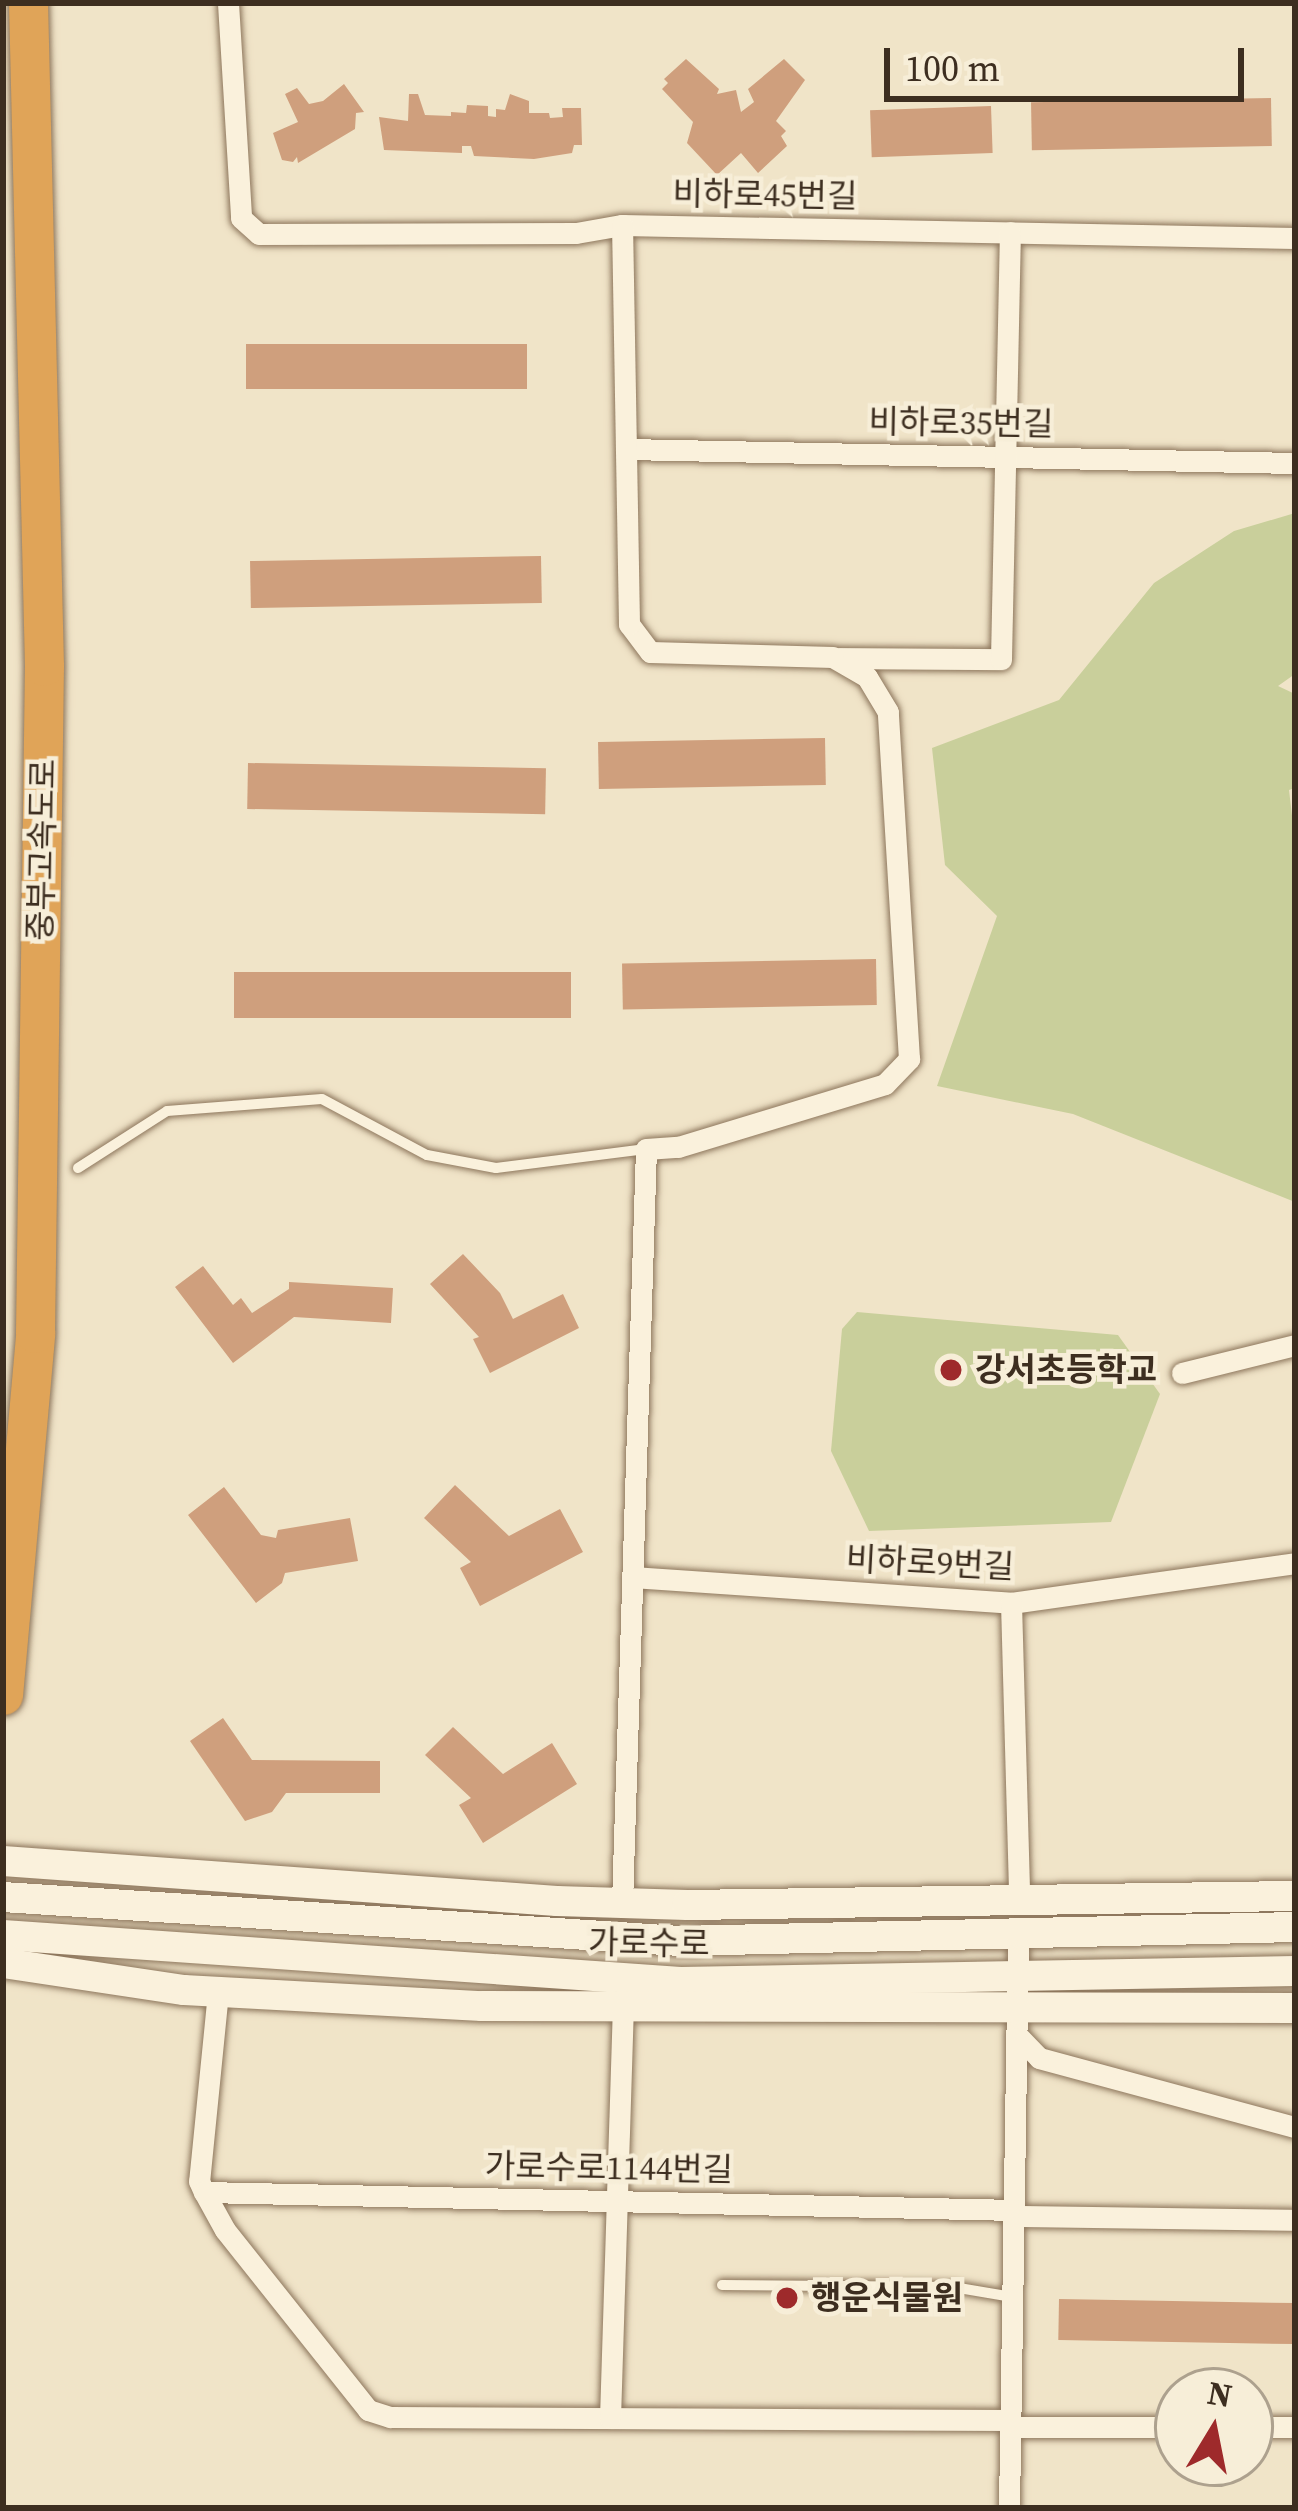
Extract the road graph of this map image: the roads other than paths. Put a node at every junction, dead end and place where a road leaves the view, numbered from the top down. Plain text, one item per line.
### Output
1 (28, 3) edge
2 (228, 3) edge
3 (622, 225) junction
4 (1010, 232) junction
5 (1295, 238) edge
6 (626, 449) junction
7 (1004, 457) junction
8 (1295, 463) edge
9 (832, 657) junction
10 (646, 1149) junction
11 (78, 1168) dead end
12 (1295, 1346) edge
13 (1182, 1373) dead end
14 (1295, 1563) edge
15 (632, 1577) junction
16 (1011, 1603) junction
17 (3, 1695) edge
18 (3, 1861) edge
19 (1295, 1896) edge
20 (3, 1897) edge
21 (1019, 1897) junction
22 (622, 1903) junction
23 (1295, 1928) edge
24 (3, 1935) edge
25 (1018, 1936) junction
26 (3, 1963) edge
27 (1295, 1971) edge
28 (1018, 1976) junction
29 (218, 1992) junction
30 (1295, 2008) edge
31 (623, 2010) junction
32 (1017, 2023) junction
33 (1295, 2127) edge
34 (204, 2192) junction
35 (617, 2201) junction
36 (1014, 2213) junction
37 (1295, 2220) edge
38 (722, 2284) dead end
39 (1012, 2297) junction
40 (610, 2418) junction
41 (1010, 2424) junction
42 (1154, 2427) edge
43 (1009, 2508) edge

1 - 17 highway, 중부고속도로
2 - 3 street, 비하로45번길
3 - 4 street, 비하로45번길
3 - 6 street
4 - 5 street, 비하로45번길
4 - 7 street
6 - 7 street, 비하로35번길
6 - 9 street
7 - 8 street, 비하로35번길
7 - 9 street
9 - 10 street
10 - 11 lane
10 - 15 street
12 - 13 street
14 - 16 street, 비하로9번길
15 - 16 street, 비하로9번길
15 - 22 street
16 - 21 street
18 - 22 main road, 가로수로
19 - 21 main road, 가로수로
20 - 25 main road, 가로수로
21 - 22 main road, 가로수로
23 - 25 main road, 가로수로
24 - 28 main road, 가로수로
25 - 28 street
26 - 29 main road
27 - 28 main road, 가로수로
28 - 32 street
29 - 31 main road
29 - 34 street
30 - 32 main road
31 - 32 main road
31 - 35 street
32 - 33 street
32 - 36 street
34 - 35 street, 가로수로1144번길
34 - 40 street
35 - 36 street, 가로수로1144번길
35 - 40 street
36 - 37 street, 가로수로1144번길
36 - 39 street
38 - 39 lane
39 - 41 street
40 - 41 street
41 - 42 street
41 - 43 street

